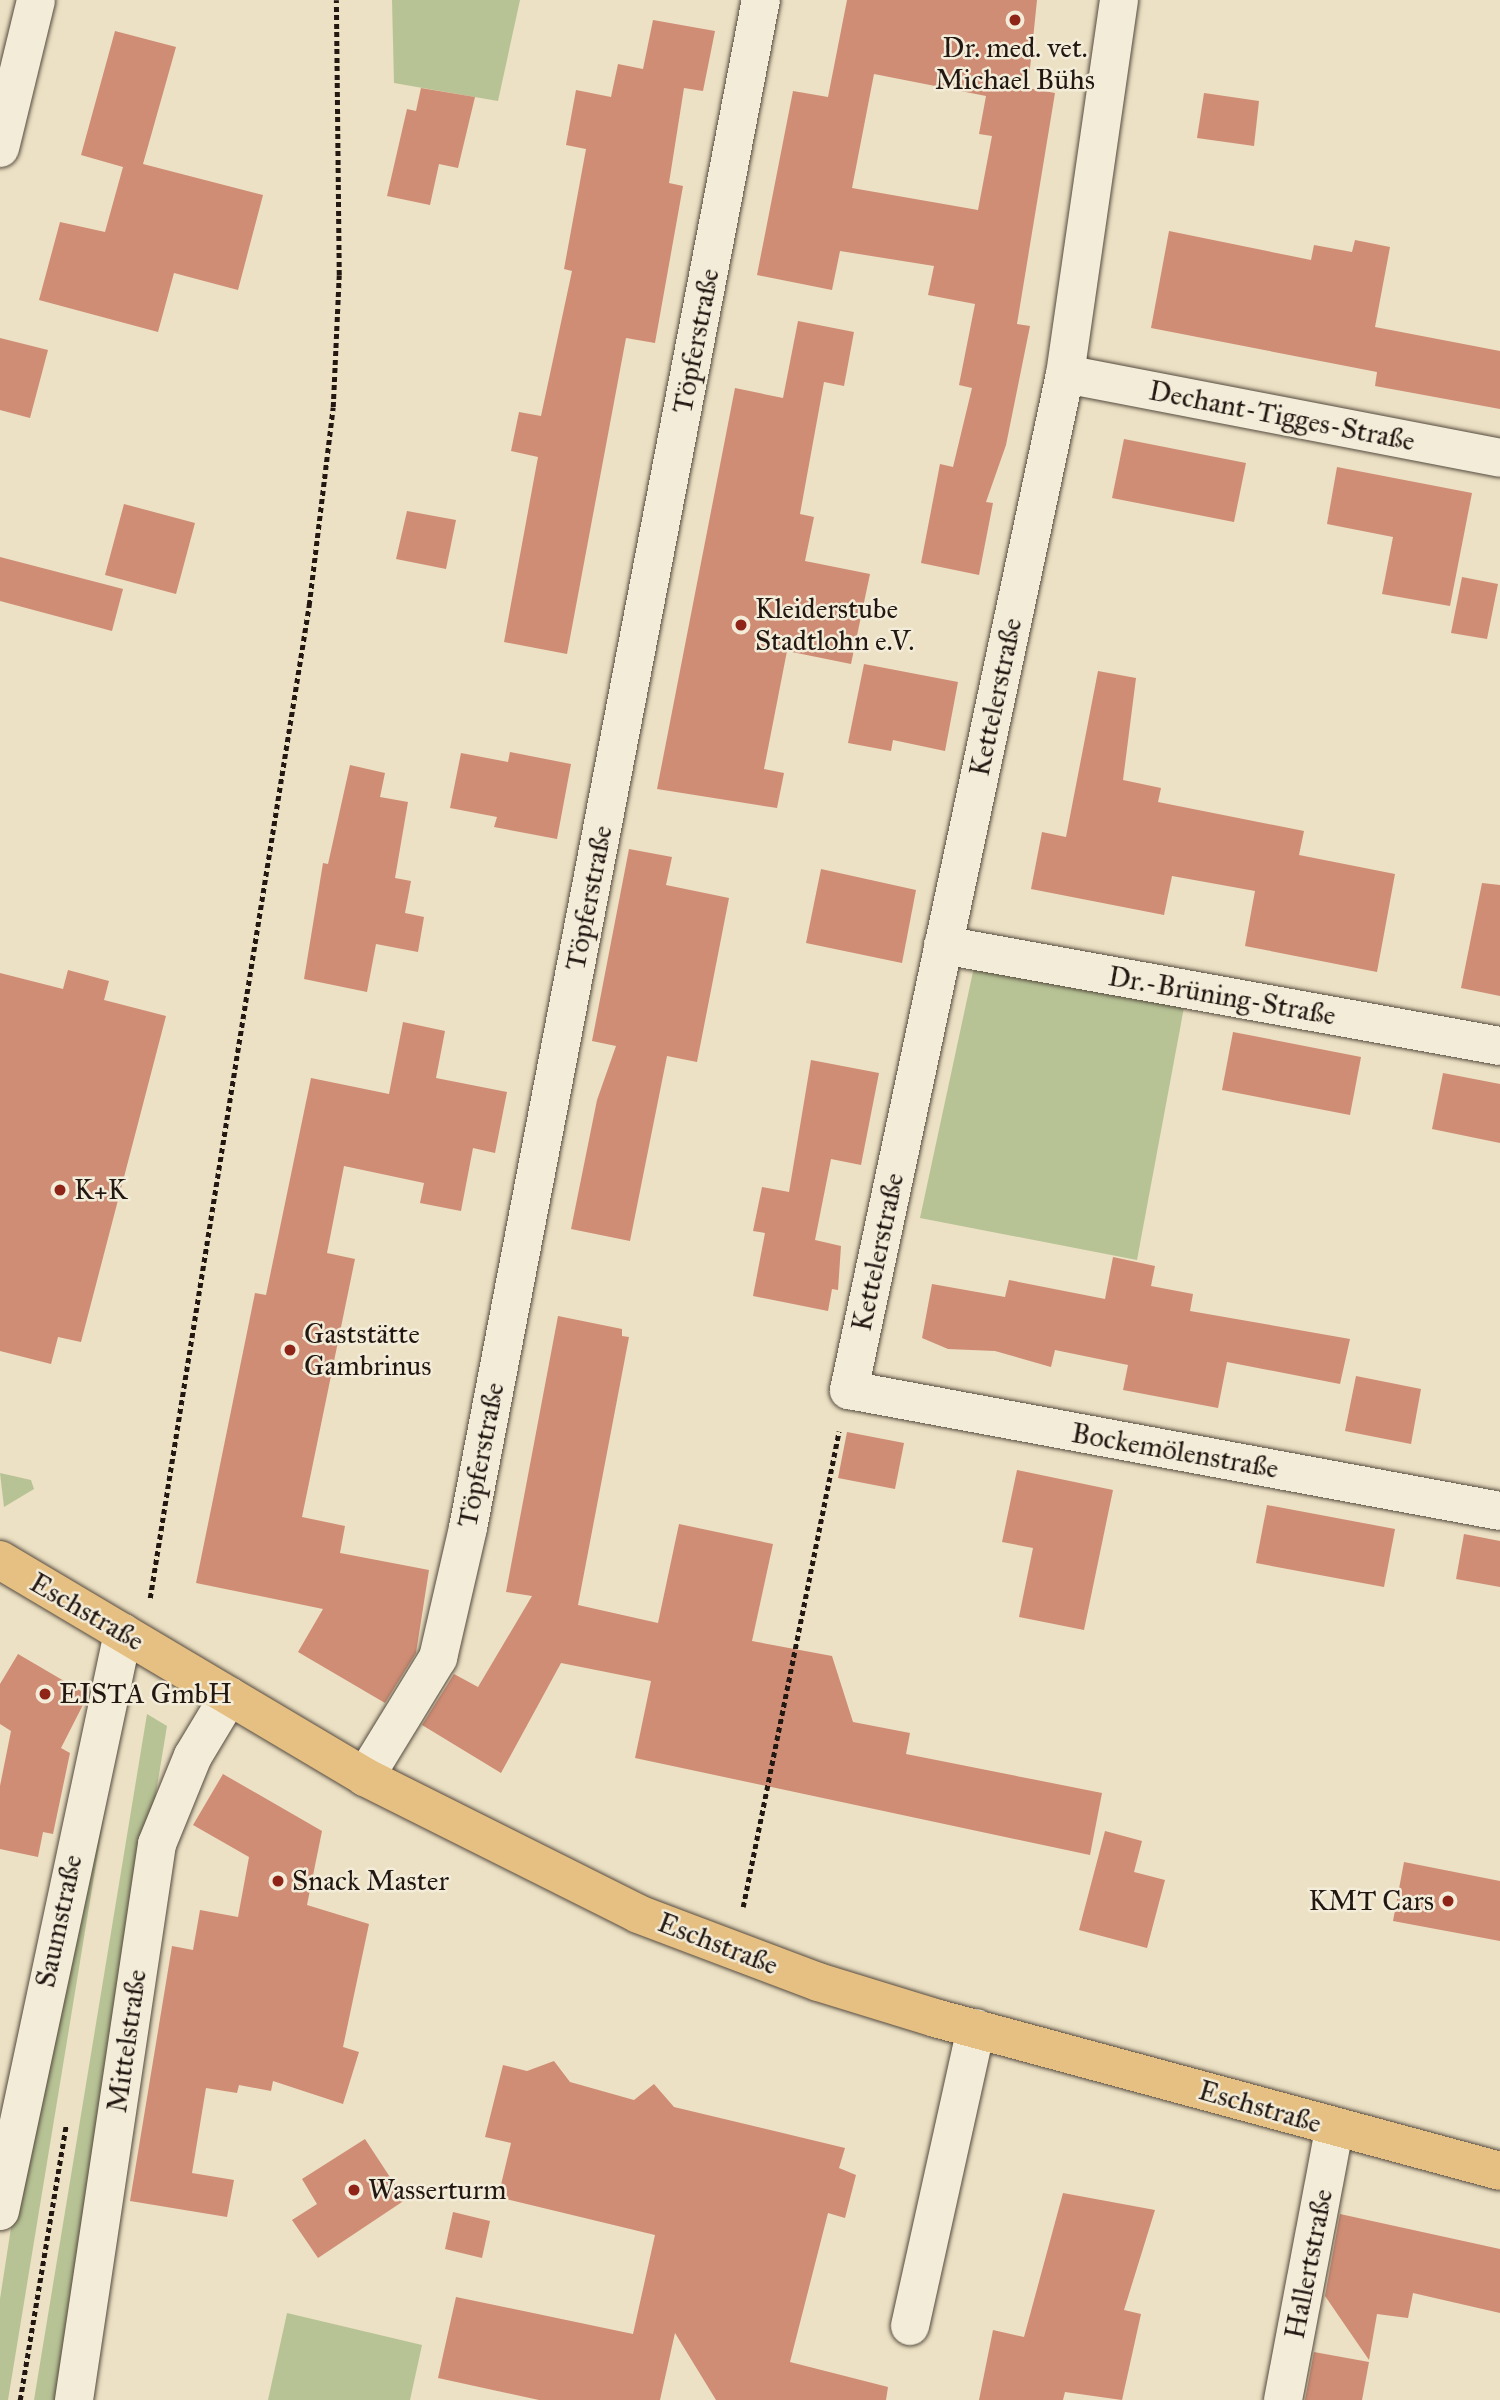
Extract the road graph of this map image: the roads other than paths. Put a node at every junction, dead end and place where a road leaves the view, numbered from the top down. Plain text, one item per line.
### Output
1 (36, 0) edge
2 (761, 0) edge
3 (1119, 0) edge
4 (0, 148) edge
5 (1065, 374) junction
6 (1500, 458) edge
7 (943, 945) junction
8 (1500, 1046) edge
9 (849, 1390) joint
10 (1500, 1511) edge
11 (0, 1560) edge
12 (134, 1639) junction
13 (229, 1696) junction
14 (365, 1777) junction
15 (976, 2028) junction
16 (1335, 2129) junction
17 (1500, 2171) edge
18 (0, 2211) edge
19 (910, 2326) dead end
20 (74, 2400) edge
21 (1283, 2400) edge

1 - 4 street
2 - 14 street, Töpferstraße
3 - 5 street, Kettelerstraße
5 - 6 street, Dechant-Tigges-Straße
5 - 7 street, Kettelerstraße
7 - 8 street, Dr.-Brüning-Straße
7 - 9 street, Kettelerstraße
9 - 10 street, Bockemölenstraße
11 - 12 main road, Eschstraße
12 - 13 main road, Eschstraße
12 - 18 street, Saumstraße
13 - 14 main road, Eschstraße
13 - 20 street, Mittelstraße
14 - 15 main road, Eschstraße
15 - 16 main road, Eschstraße
15 - 19 street
16 - 17 main road, Eschstraße
16 - 21 street, Hallertstraße

